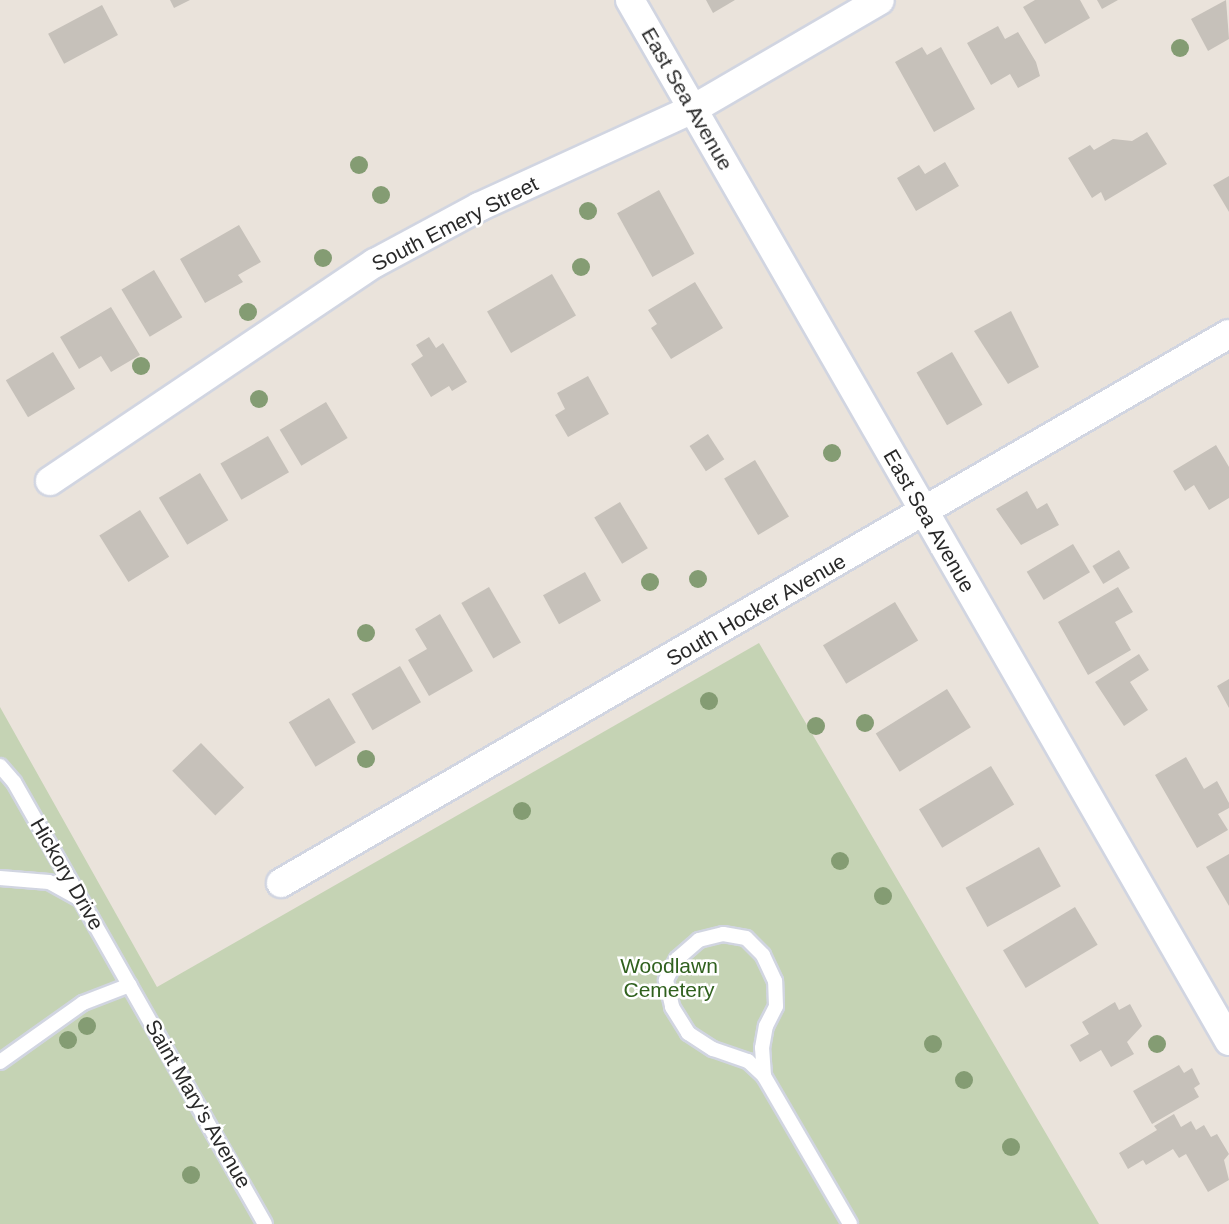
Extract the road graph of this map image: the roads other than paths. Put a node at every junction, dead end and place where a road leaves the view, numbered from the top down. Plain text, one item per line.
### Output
1 (630, 0) edge
2 (880, 0) edge
3 (693, 110) junction
4 (1229, 334) edge
5 (50, 481) dead end
6 (925, 513) junction
7 (0, 766) edge
8 (0, 878) edge
9 (281, 882) dead end
10 (81, 899) junction
11 (130, 985) junction
12 (1227, 1033) edge
13 (0, 1062) edge
14 (764, 1076) junction
15 (265, 1224) edge
16 (849, 1224) edge

1 - 3 street, East Sea Avenue
2 - 3 street, South Emery Street
3 - 5 street, South Emery Street
3 - 6 street, East Sea Avenue
4 - 6 street, South Hocker Avenue
6 - 9 street, South Hocker Avenue
6 - 12 street, East Sea Avenue
7 - 10 lane, Hickory Drive
8 - 10 lane
10 - 11 lane, Hickory Drive
11 - 13 lane
11 - 15 lane, Saint Mary's Avenue
14 - 14 lane
14 - 16 lane

